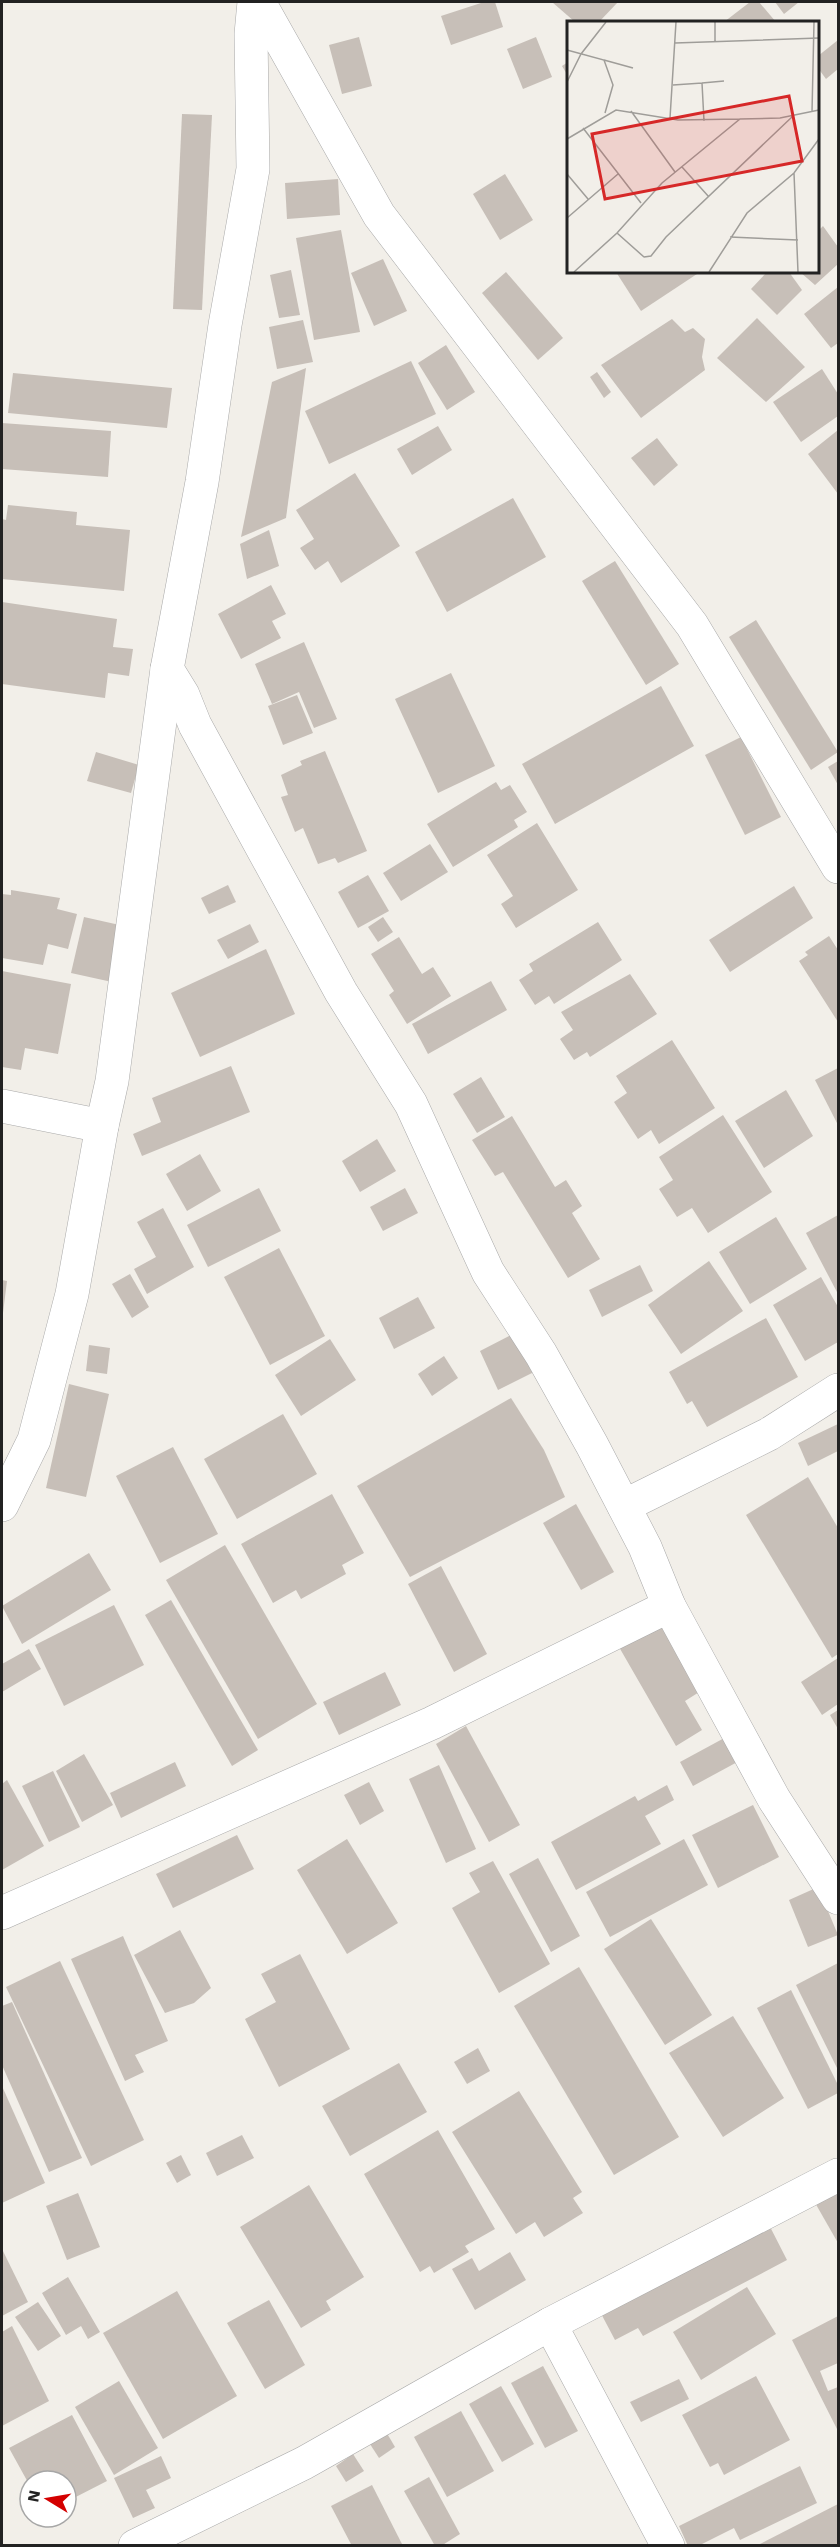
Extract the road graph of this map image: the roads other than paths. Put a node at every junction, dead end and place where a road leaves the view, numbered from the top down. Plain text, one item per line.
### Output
1 (254, 2) edge
2 (259, 2) edge
3 (167, 669) junction
4 (838, 867) edge
5 (2, 1106) edge
6 (102, 1126) junction
7 (838, 1390) edge
8 (2, 1504) edge
9 (624, 1506) junction
10 (669, 1606) junction
11 (838, 1898) edge
12 (2, 1913) edge
13 (838, 2175) edge
14 (550, 2324) junction
15 (135, 2546) edge
16 (668, 2546) edge

1 - 3 street
2 - 4 street
3 - 6 street
3 - 9 street
5 - 6 street
6 - 8 street
7 - 9 street
9 - 10 street
10 - 11 street
10 - 12 street
13 - 14 street
14 - 15 street
14 - 16 street

